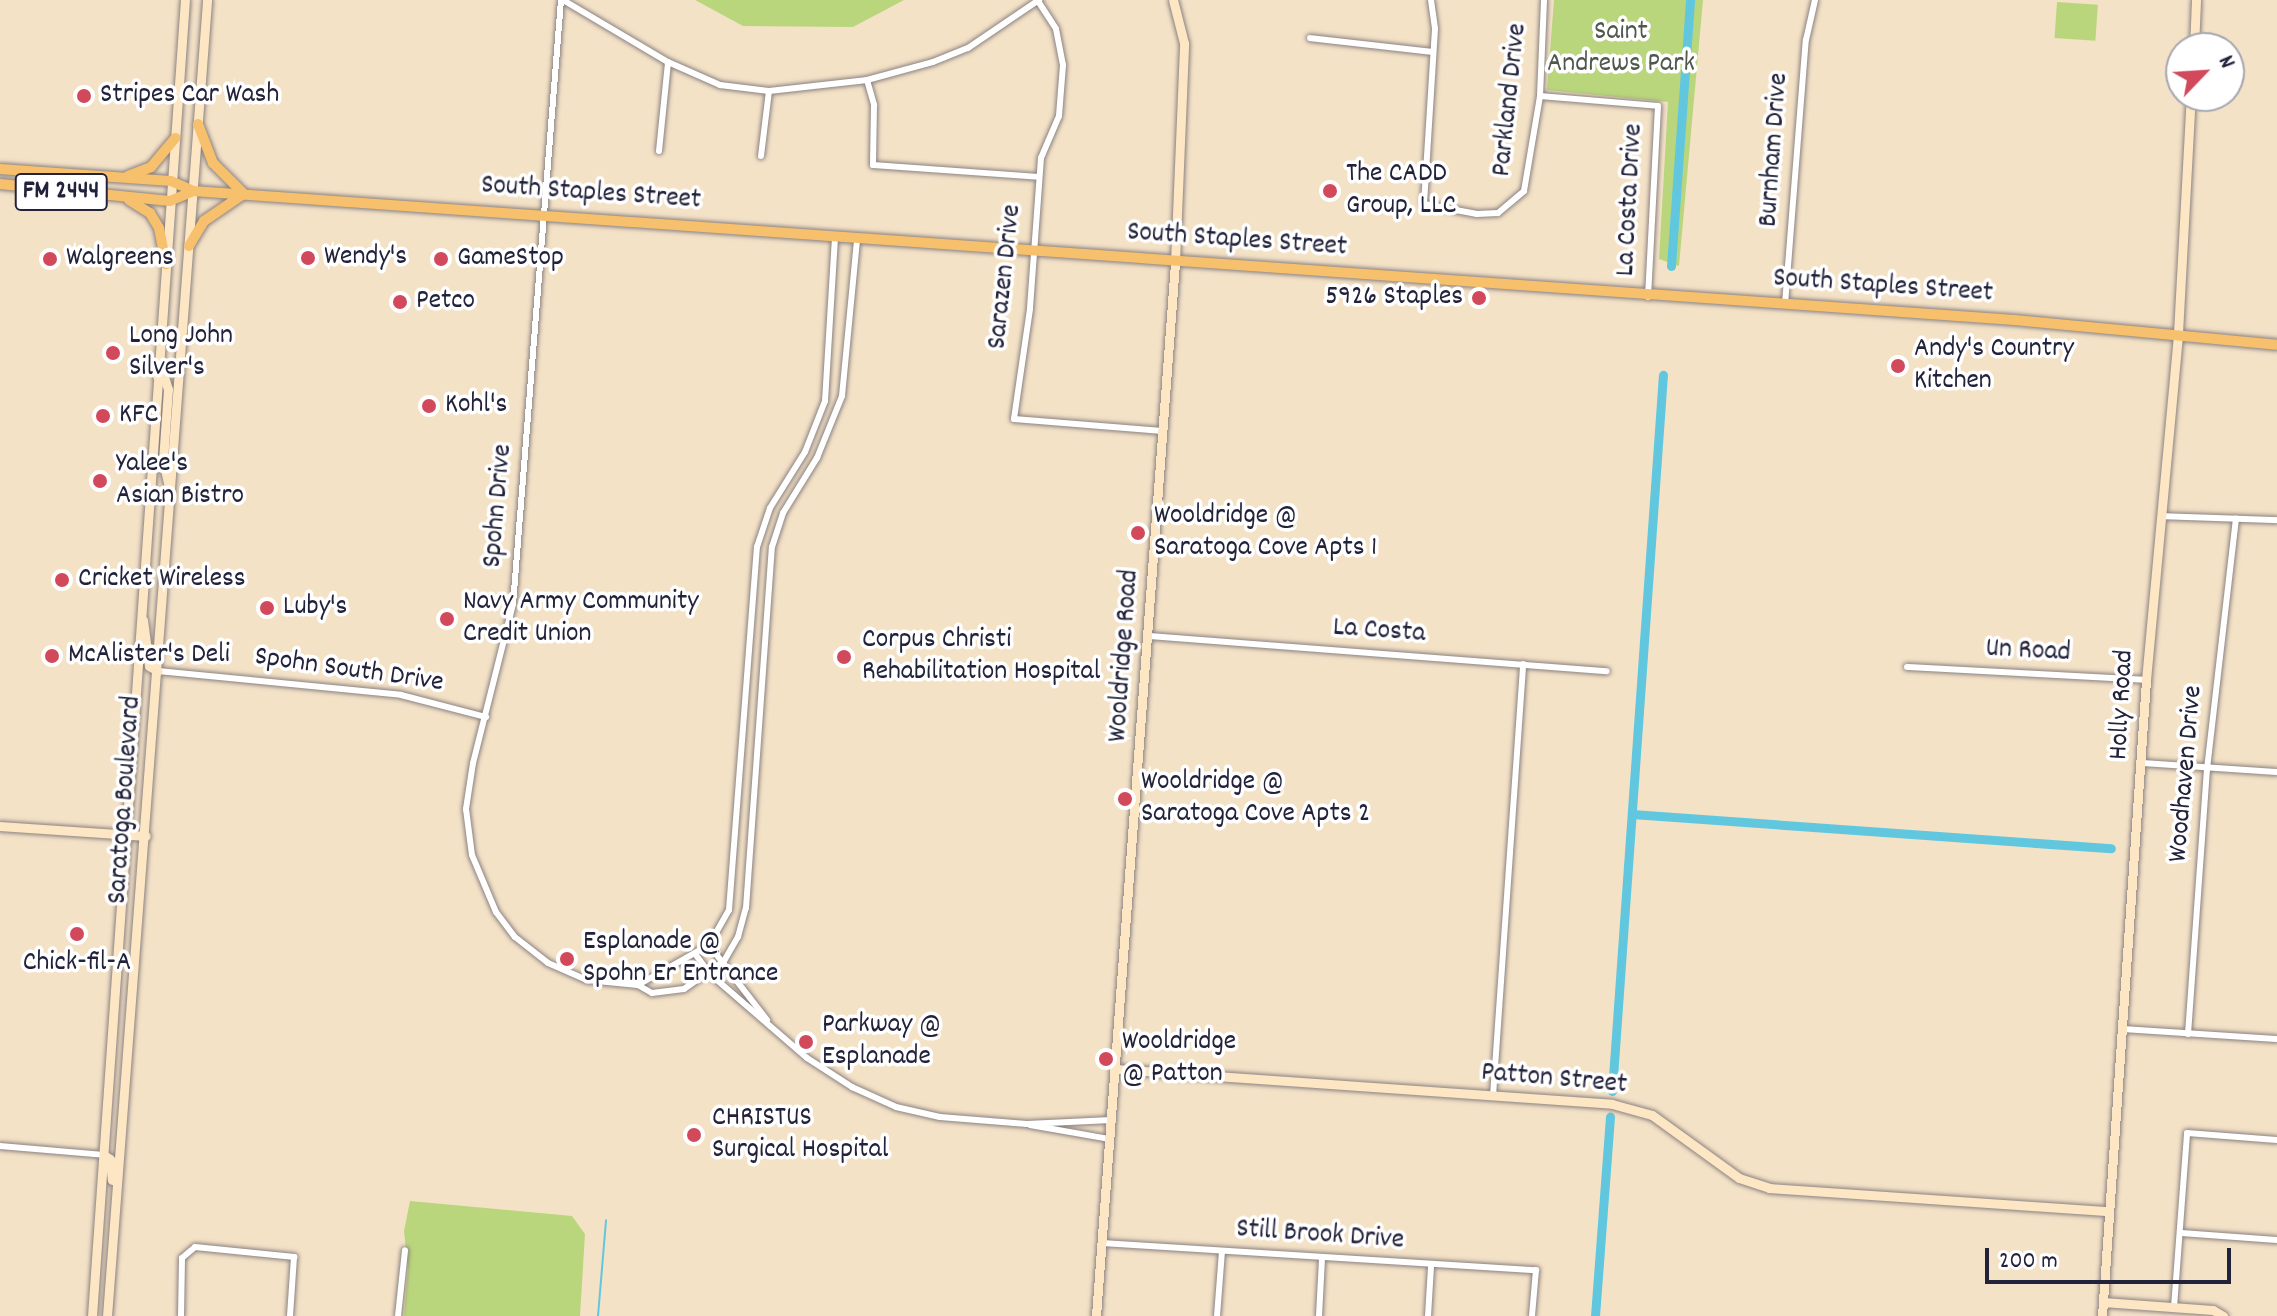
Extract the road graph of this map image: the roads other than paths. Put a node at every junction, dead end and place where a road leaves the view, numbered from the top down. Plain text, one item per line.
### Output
1 (185, 0) edge
2 (204, 0) edge
3 (562, 0) edge
4 (1038, 0) edge
5 (1173, 0) edge
6 (1431, 0) edge
7 (1544, 0) edge
8 (1815, 0) edge
9 (2196, 0) edge
10 (2195, 32) edge
11 (1310, 38) dead end
12 (1432, 52) junction
13 (668, 62) junction
14 (867, 80) junction
15 (769, 91) junction
16 (1540, 96) junction
17 (2190, 112) edge
18 (198, 124) junction
19 (175, 138) junction
20 (659, 151) dead end
21 (761, 156) dead end
22 (0, 169) edge
23 (1039, 177) junction
24 (123, 178) junction
25 (171, 181) junction
26 (0, 184) edge
27 (193, 191) junction
28 (244, 194) junction
29 (123, 197) junction
30 (170, 201) junction
31 (547, 214) junction
32 (835, 237) junction
33 (857, 239) junction
34 (189, 246) junction
35 (1033, 250) junction
36 (1175, 262) junction
37 (166, 264) junction
38 (1648, 297) junction
39 (1785, 304) junction
40 (2178, 333) junction
41 (2277, 345) edge
42 (831, 358) junction
43 (844, 359) junction
44 (157, 376) junction
45 (1163, 431) junction
46 (813, 437) junction
47 (825, 443) junction
48 (172, 499) junction
49 (2159, 516) junction
50 (2236, 519) junction
51 (2277, 520) edge
52 (755, 580) junction
53 (769, 581) junction
54 (141, 609) junction
55 (1149, 636) junction
56 (1523, 664) junction
57 (1907, 667) dead end
58 (158, 671) junction
59 (1607, 671) dead end
60 (2146, 680) junction
61 (746, 712) junction
62 (759, 713) junction
63 (486, 717) junction
64 (2142, 763) junction
65 (2207, 769) junction
66 (2277, 772) edge
67 (0, 826) edge
68 (126, 835) junction
69 (146, 836) junction
70 (736, 861) junction
71 (749, 862) junction
72 (709, 945) junction
73 (696, 955) junction
74 (724, 961) junction
75 (710, 974) junction
76 (638, 985) junction
77 (769, 1023) junction
78 (2122, 1029) junction
79 (2188, 1034) junction
80 (2277, 1039) edge
81 (1116, 1069) junction
82 (1493, 1096) junction
83 (1111, 1120) junction
84 (1027, 1124) junction
85 (1109, 1139) junction
86 (2277, 1140) edge
87 (0, 1146) edge
88 (104, 1155) junction
89 (2108, 1211) junction
90 (115, 1212) junction
91 (2181, 1233) junction
92 (2277, 1240) edge
93 (1101, 1243) junction
94 (405, 1250) dead end
95 (1222, 1251) junction
96 (1322, 1258) junction
97 (1431, 1267) junction
98 (2103, 1302) junction
99 (2174, 1307) junction
100 (92, 1316) edge
101 (107, 1316) edge
102 (181, 1316) edge
103 (290, 1316) edge
104 (398, 1316) edge
105 (1096, 1316) edge
106 (1217, 1316) edge
107 (1319, 1316) edge
108 (1428, 1316) edge
109 (1532, 1316) edge
110 (2102, 1316) edge
111 (2223, 1316) edge

1 - 19 main road, Saratoga Boulevard
2 - 18 main road, Saratoga Boulevard
3 - 13 street
3 - 31 street, Spohn Drive
4 - 14 street
4 - 23 street, Sarazen Drive
5 - 36 main road, Wooldridge Road
6 - 12 street
7 - 16 street, Parkland Drive
8 - 39 street, Burnham Drive
9 - 10 main road
11 - 12 street
12 - 16 street, Parkland Drive
13 - 15 street
13 - 20 street
14 - 15 street
14 - 23 street
15 - 21 street
16 - 38 street, La Costa Drive
17 - 40 main road, Holly Road
18 - 27 main road, Saratoga Boulevard
18 - 28 main road
19 - 24 main road
19 - 25 main road, Saratoga Boulevard
22 - 24 main road, South Staples Street / FM 2444
23 - 35 street, Sarazen Drive
24 - 25 main road, South Staples Street / FM 2444
25 - 27 main road, South Staples Street / FM 2444
25 - 30 main road, Saratoga Boulevard
26 - 29 main road, South Staples Street / FM 2444
27 - 28 main road, South Staples Street
27 - 30 main road, South Staples Street / FM 2444
27 - 34 main road, Saratoga Boulevard
28 - 31 main road, South Staples Street
28 - 34 main road
29 - 30 main road, South Staples Street / FM 2444
29 - 37 main road
30 - 37 main road, Saratoga Boulevard
31 - 32 main road, South Staples Street
31 - 63 street, Spohn Drive
32 - 33 main road, South Staples Street
32 - 42 street
33 - 35 main road, South Staples Street
33 - 43 street
34 - 48 main road, Saratoga Boulevard
35 - 36 main road, South Staples Street
35 - 45 street, Sarazen Drive
36 - 38 main road, South Staples Street
36 - 45 main road, Wooldridge Road
37 - 44 main road, Saratoga Boulevard
38 - 39 main road, South Staples Street
39 - 40 main road, South Staples Street
40 - 41 main road, South Staples Street
40 - 49 main road, Holly Road
42 - 43 street
42 - 46 street
43 - 47 street
44 - 48 main road
44 - 54 main road, Saratoga Boulevard
45 - 55 main road, Wooldridge Road
46 - 47 street
46 - 52 street
47 - 53 street
48 - 58 main road, Saratoga Boulevard
49 - 50 street
49 - 60 main road, Holly Road
50 - 51 street
50 - 65 street, Woodhaven Drive
52 - 53 street
52 - 61 street
53 - 62 street
54 - 58 main road
54 - 68 main road, Saratoga Boulevard
55 - 56 street, La Costa
55 - 81 main road, Wooldridge Road
56 - 59 street, La Costa
56 - 82 street
57 - 60 street, Un Road
58 - 63 street, Spohn South Drive
58 - 69 main road, Saratoga Boulevard
60 - 64 main road, Holly Road
61 - 62 street
61 - 70 street
62 - 71 street
63 - 76 street, Spohn Drive
64 - 65 street
64 - 78 main road, Holly Road
65 - 66 street
65 - 79 street, Woodhaven Drive
67 - 68 main road
68 - 69 main road
68 - 88 main road, Saratoga Boulevard
69 - 90 main road, Saratoga Boulevard
70 - 71 street
70 - 72 street
71 - 74 street
72 - 73 street
72 - 74 street
73 - 75 street
73 - 76 street
74 - 75 street, Spohn Drive
74 - 77 street
75 - 76 street, Spohn Drive
75 - 77 street
77 - 84 street
78 - 79 street
78 - 89 main road, Holly Road
79 - 80 street
81 - 82 main road, Patton Street
81 - 83 main road, Wooldridge Road
82 - 89 main road, Patton Street
83 - 84 street
83 - 85 main road, Wooldridge Road
84 - 85 street
85 - 93 main road, Wooldridge Road
86 - 91 street
87 - 88 street
88 - 90 main road
88 - 100 main road, Saratoga Boulevard
89 - 98 main road, Holly Road
90 - 101 main road, Saratoga Boulevard
91 - 92 street
91 - 99 street
93 - 95 street, Still Brook Drive
93 - 105 main road, Wooldridge Road
94 - 104 street
95 - 96 street, Still Brook Drive
95 - 106 street
96 - 97 street, Still Brook Drive
96 - 107 street
97 - 108 street
97 - 109 street, Still Brook Drive
98 - 99 main road
98 - 110 main road, Holly Road
99 - 111 main road
102 - 103 street

